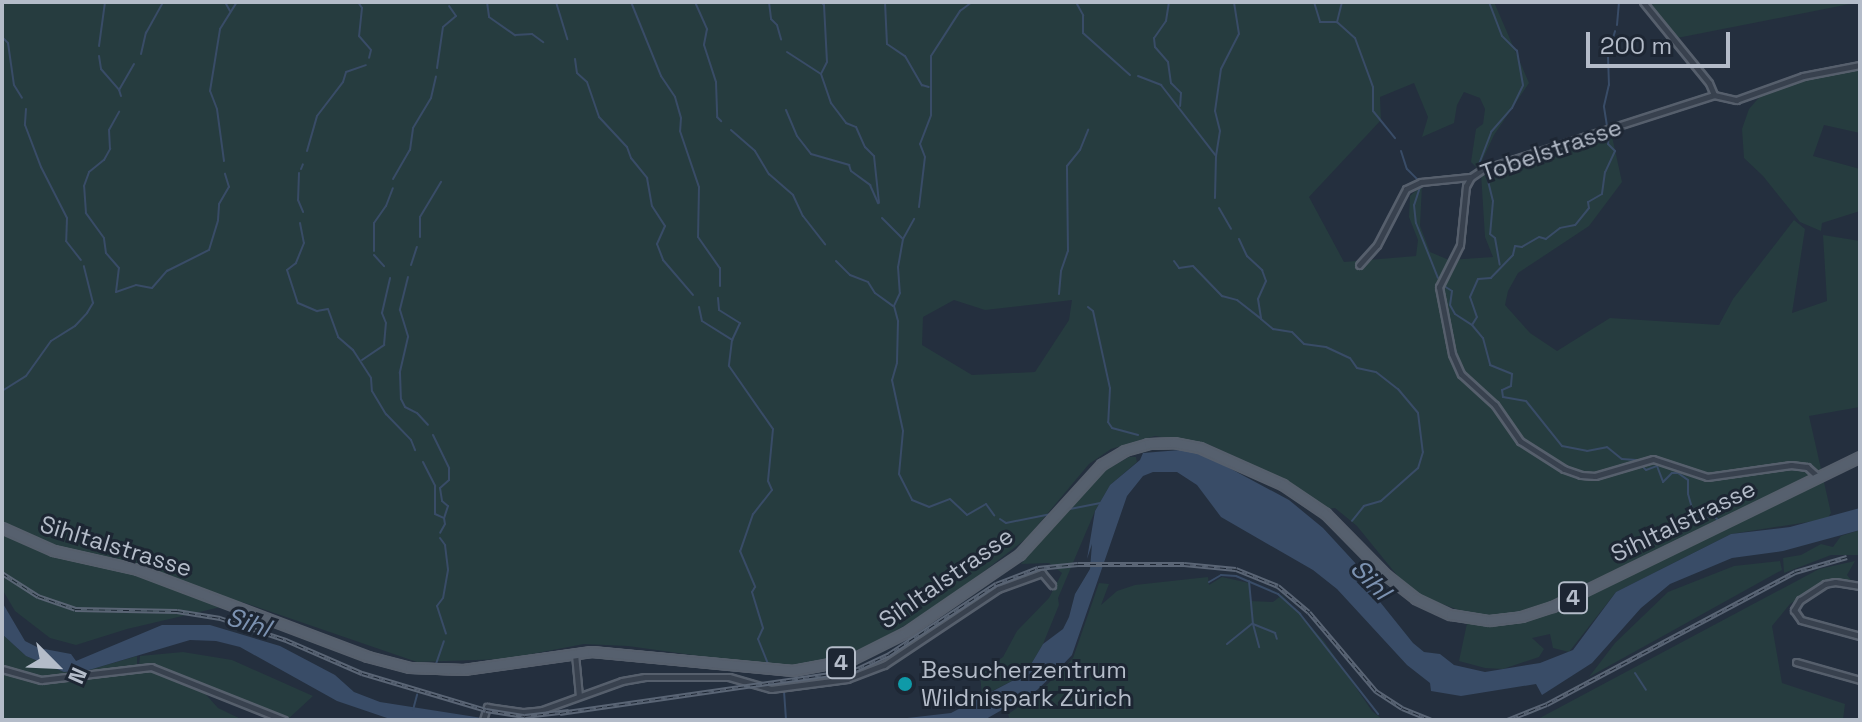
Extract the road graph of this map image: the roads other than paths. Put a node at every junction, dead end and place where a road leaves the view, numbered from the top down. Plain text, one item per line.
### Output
1 (1643, 2) edge
2 (1860, 65) edge
3 (1714, 95) junction
4 (1471, 177) junction
5 (1454, 181) junction
6 (1465, 193) junction
7 (1359, 265) dead end
8 (1860, 457) edge
9 (1818, 477) junction
10 (2, 528) edge
11 (1052, 585) dead end
12 (1860, 586) edge
13 (1860, 636) edge
14 (575, 653) junction
15 (1796, 662) dead end
16 (2, 669) edge
17 (1860, 680) edge
18 (579, 696) junction
19 (484, 717) edge
20 (284, 720) edge

1 - 3 street
2 - 3 street, Tobelstrasse
3 - 4 street, Tobelstrasse
4 - 5 street
4 - 6 street, Tobelstrasse
5 - 6 street
5 - 7 street
6 - 9 street, Tobelstrasse
8 - 9 main road, Sihltalstrasse / 4
9 - 14 main road, Sihltalstrasse / 4
10 - 14 main road, Sihltalstrasse / 4
11 - 18 street
12 - 13 street
14 - 18 street
15 - 17 street
16 - 20 street
18 - 19 street

